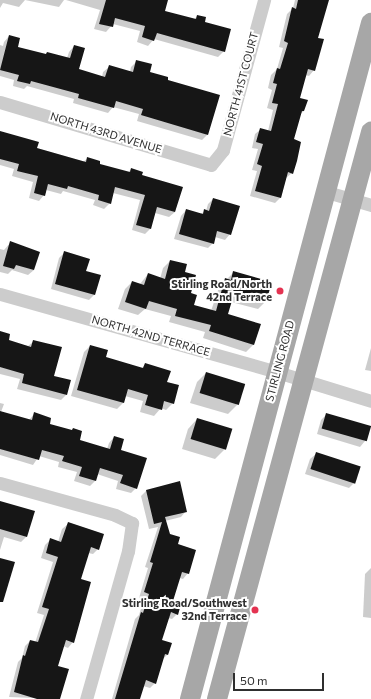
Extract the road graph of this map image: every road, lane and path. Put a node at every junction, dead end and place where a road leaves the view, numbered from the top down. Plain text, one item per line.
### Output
1 (264, 0) edge
2 (371, 23) edge
3 (0, 102) edge
4 (371, 132) edge
5 (211, 165) joint
6 (327, 192) junction
7 (362, 203) edge
8 (0, 294) edge
9 (277, 372) junction
10 (303, 379) junction
11 (371, 401) edge
12 (0, 484) edge
13 (86, 699) edge
14 (190, 699) edge
15 (217, 699) edge

1 - 5 street, NORTH 41ST COURT
2 - 6 main road, STIRLING ROAD
3 - 5 street, NORTH 43RD AVENUE
4 - 7 main road
6 - 7 street
6 - 9 main road, STIRLING ROAD
7 - 10 main road
8 - 9 street, NORTH 42ND TERRACE
9 - 10 street, NORTH 42ND TERRACE
9 - 14 main road, STIRLING ROAD
10 - 11 street, NORTH 42ND TERRACE
10 - 15 main road
12 - 13 street

